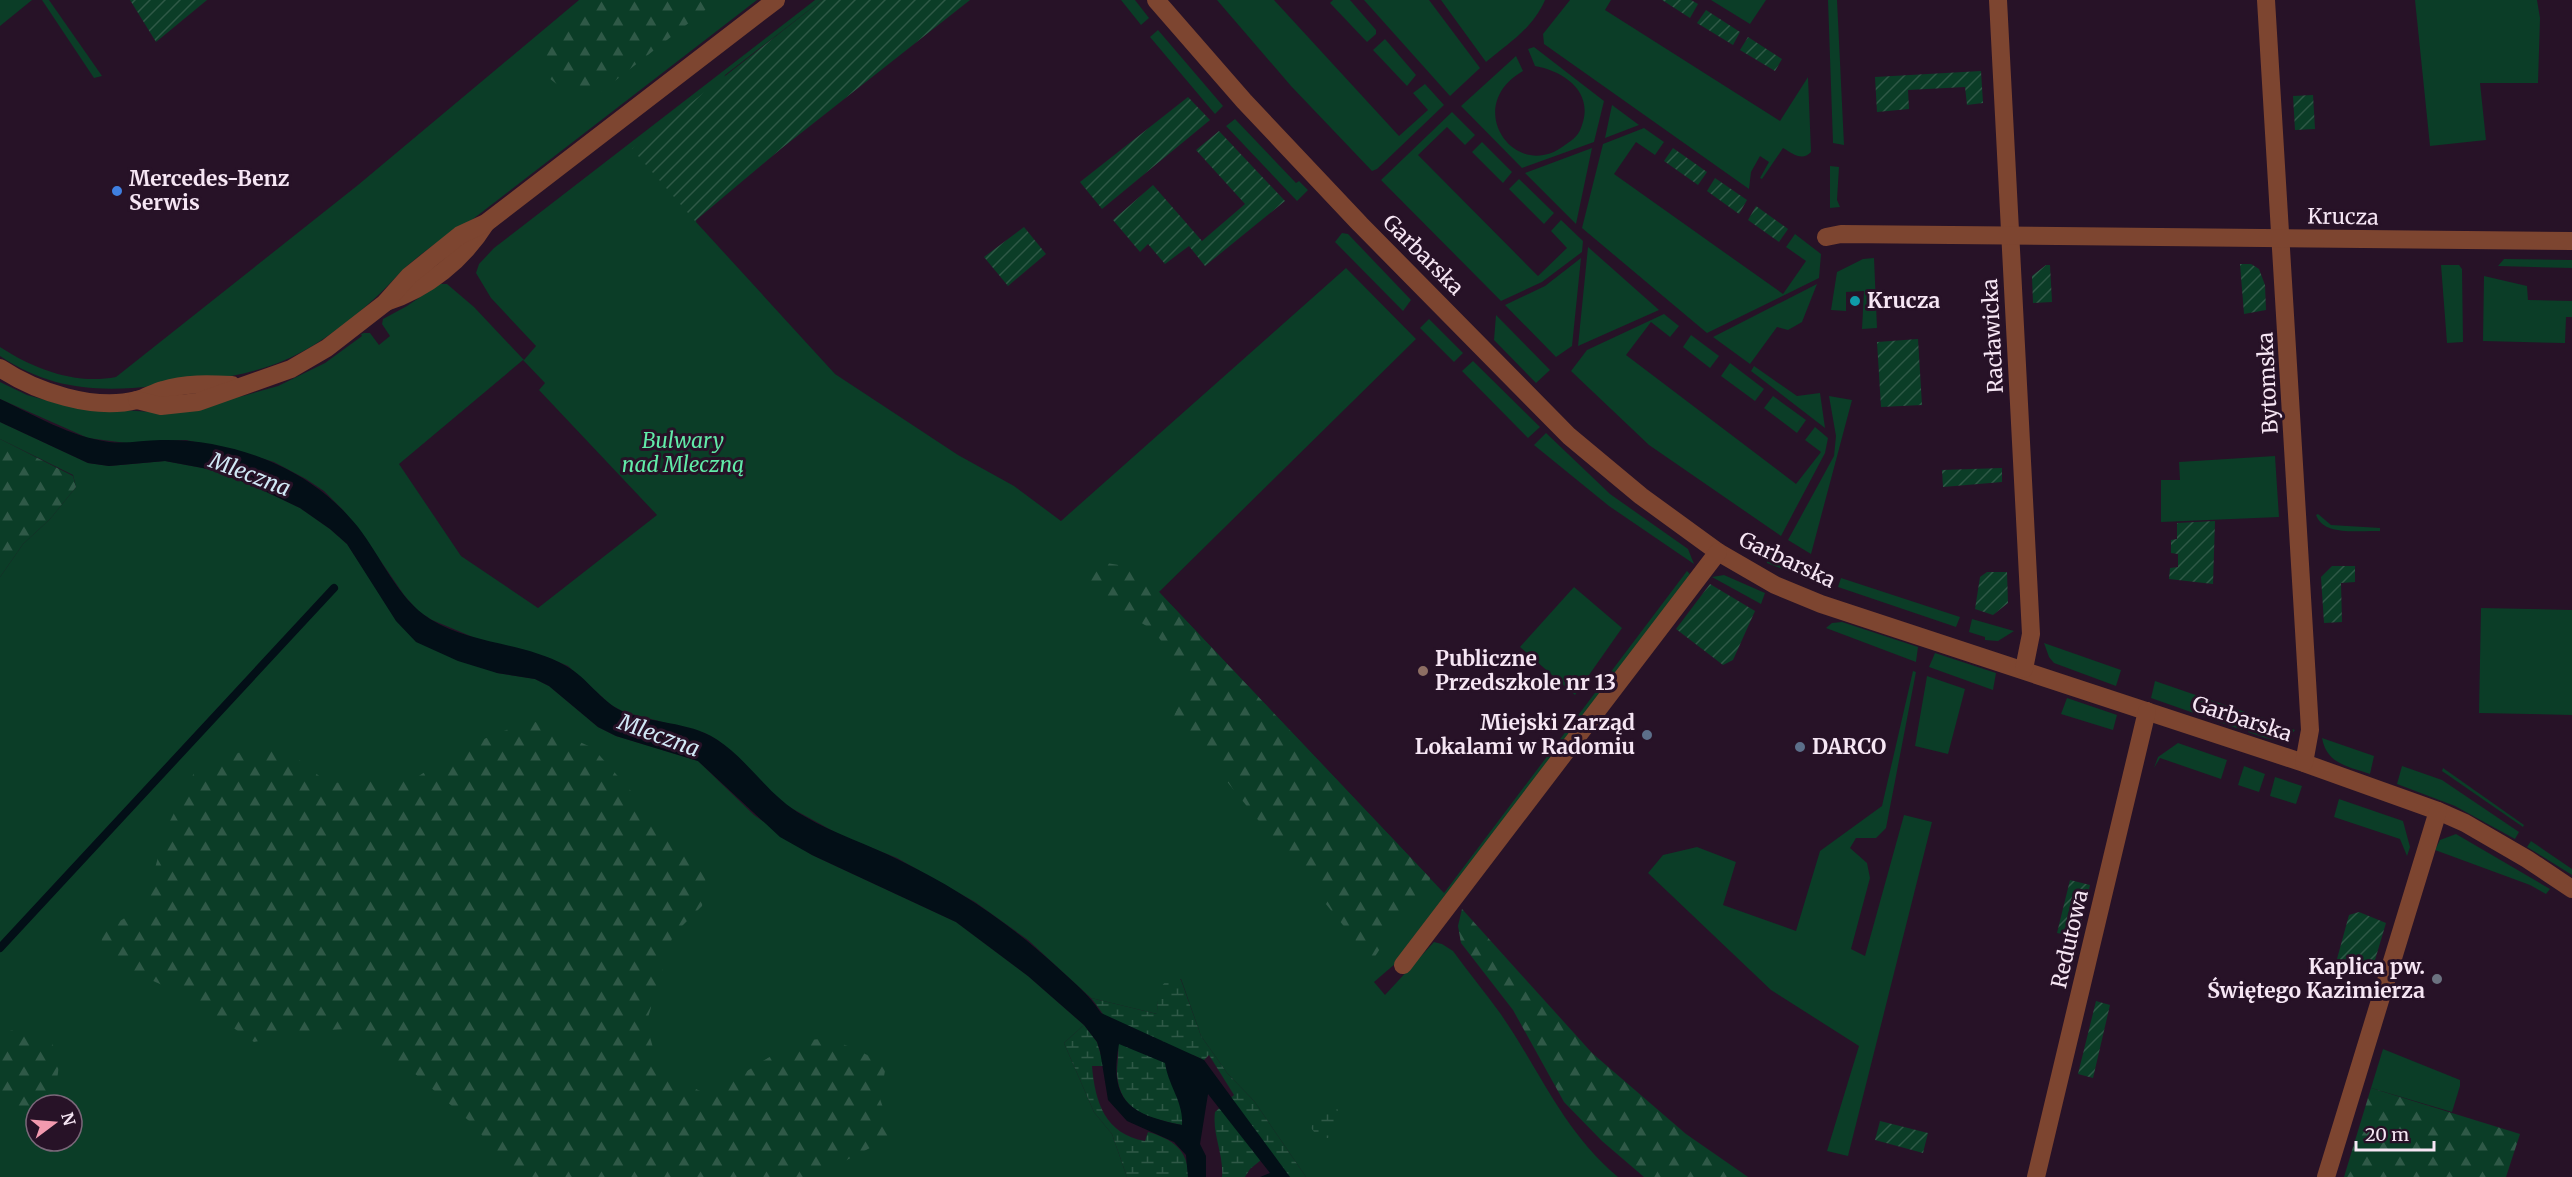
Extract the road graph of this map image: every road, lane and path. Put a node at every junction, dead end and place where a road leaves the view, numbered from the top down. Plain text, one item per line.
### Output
1 (776, 0) edge
2 (1155, 0) edge
3 (1998, 0) edge
4 (2266, 0) edge
5 (1826, 237) dead end
6 (2010, 237) junction
7 (2282, 238) junction
8 (2572, 241) edge
9 (0, 368) edge
10 (1718, 552) junction
11 (2024, 669) junction
12 (2147, 711) junction
13 (2304, 763) junction
14 (2438, 811) junction
15 (2572, 889) edge
16 (1403, 965) dead end
17 (2036, 1177) edge
18 (2326, 1177) edge

1 - 9 street
2 - 10 street, Garbarska
3 - 6 street, Racławicka
4 - 7 street, Bytomska
5 - 6 street, Krucza
6 - 7 street, Krucza
6 - 11 street, Racławicka
7 - 8 street, Krucza
7 - 13 street, Bytomska
10 - 11 street, Garbarska
10 - 16 street
11 - 12 street, Garbarska
12 - 13 street, Garbarska
12 - 17 street, Redutowa
13 - 14 street, Garbarska
14 - 15 street, Garbarska
14 - 18 street

